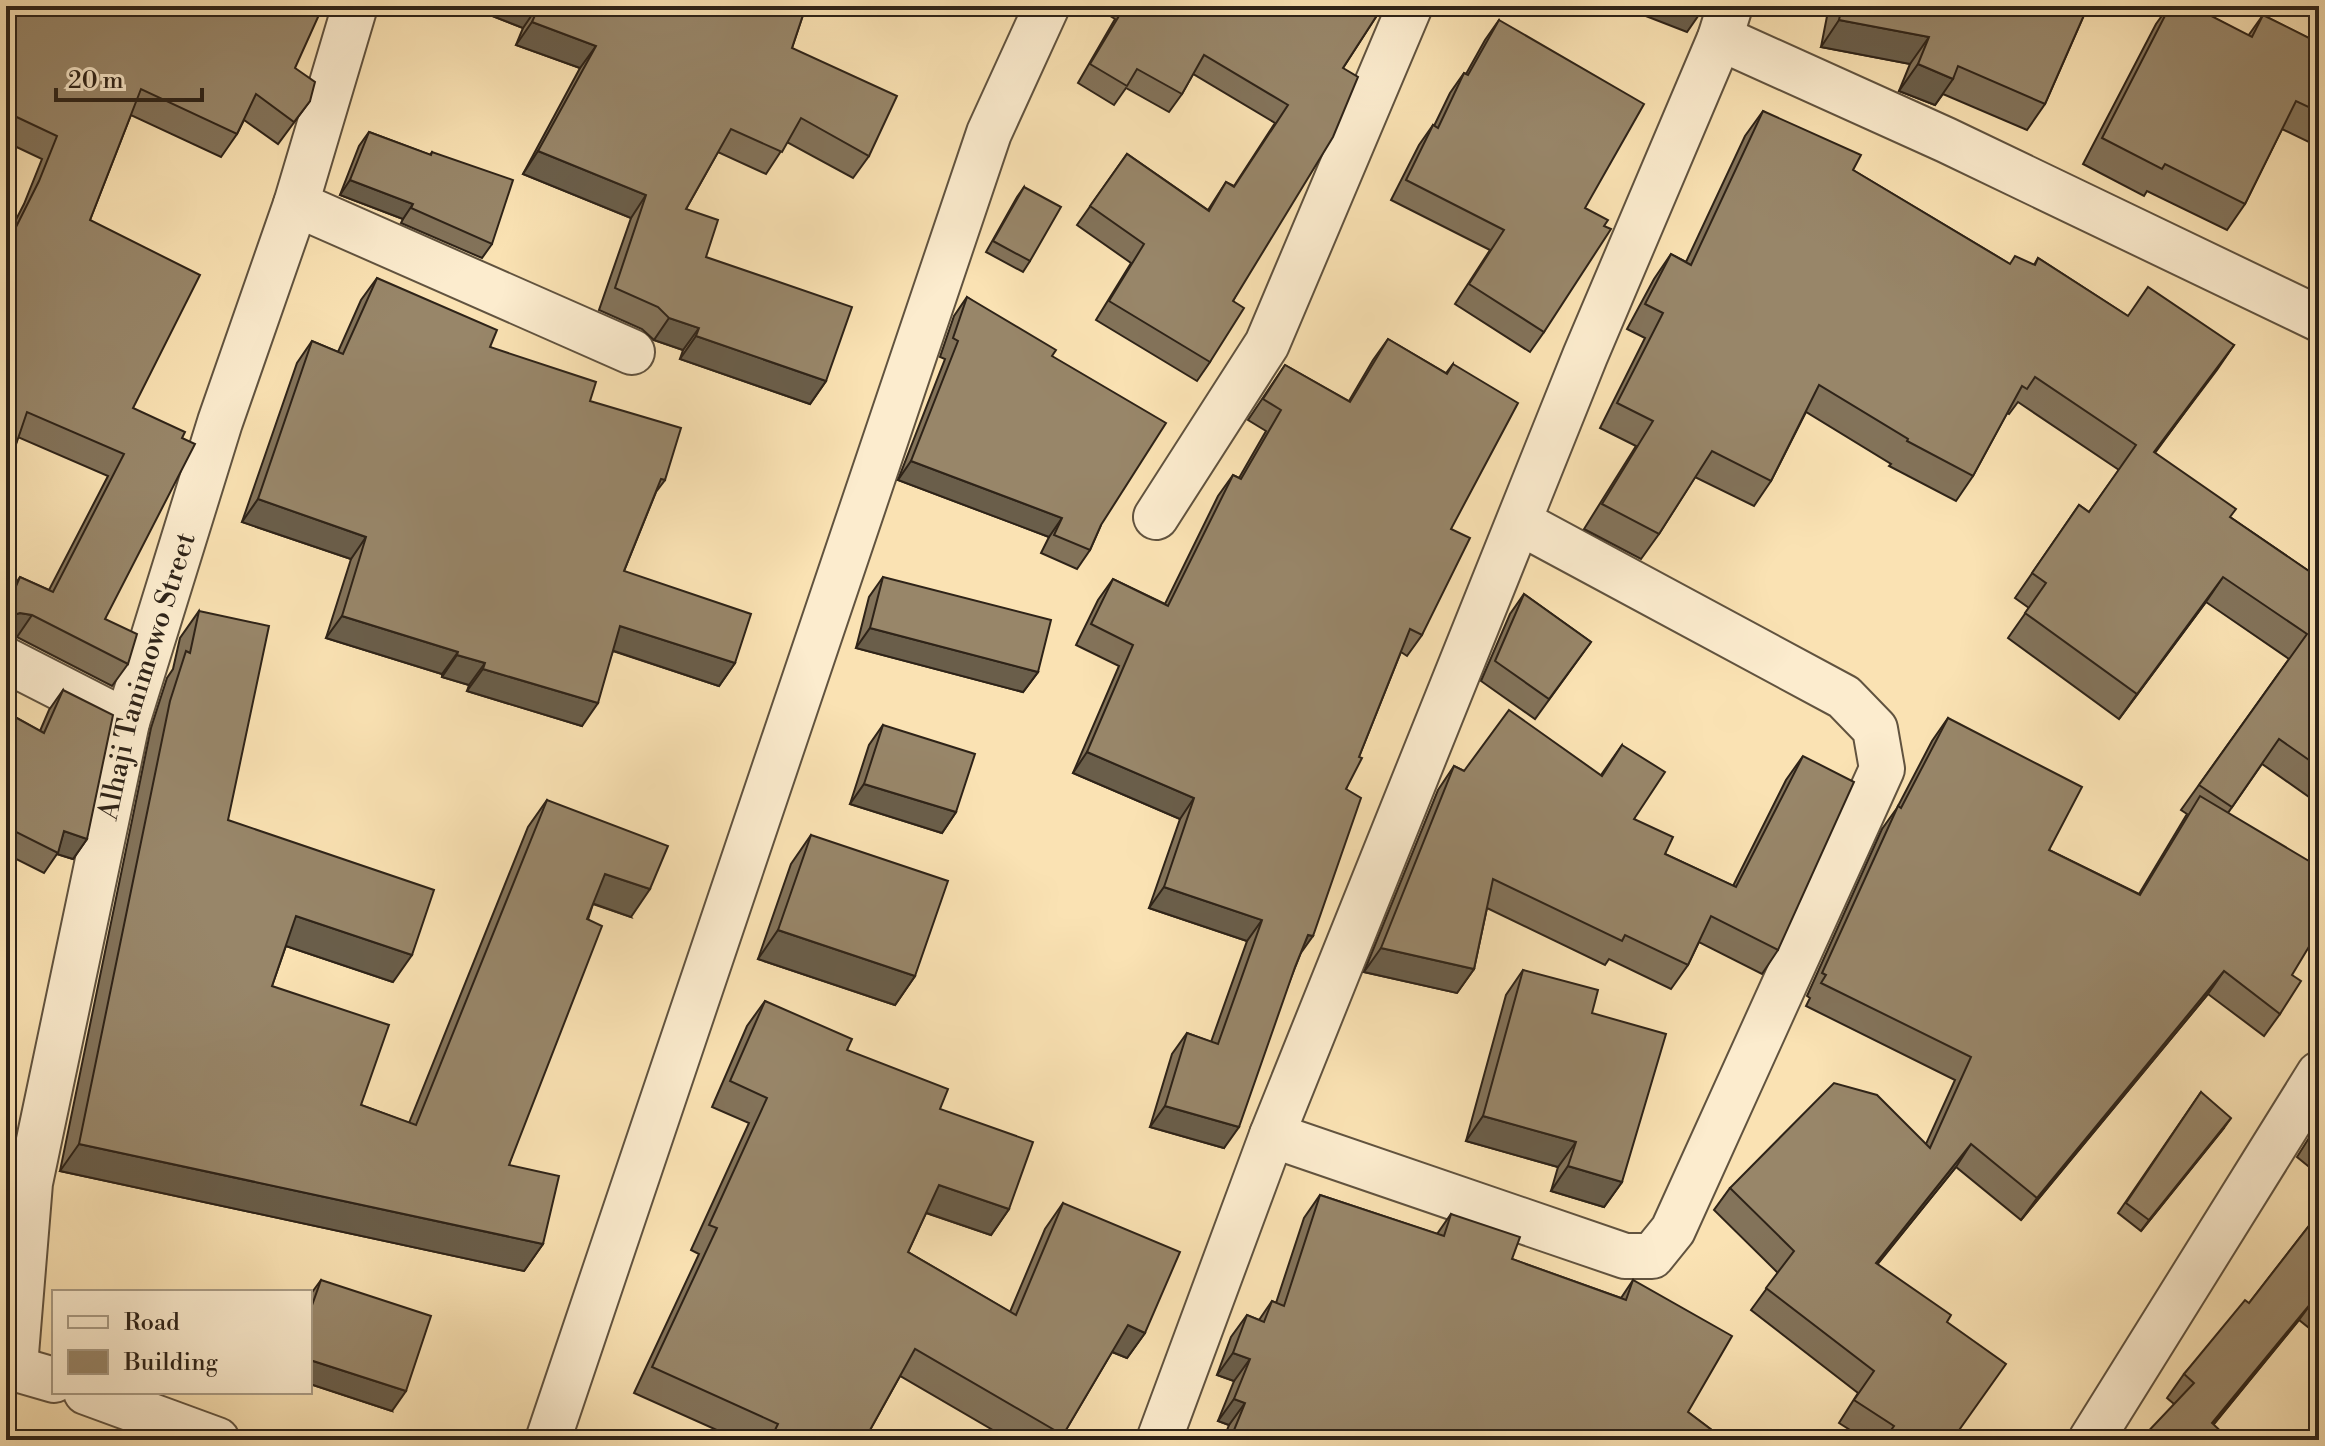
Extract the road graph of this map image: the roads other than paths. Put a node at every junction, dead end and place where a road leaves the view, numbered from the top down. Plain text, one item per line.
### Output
1 (355, 6) edge
2 (1047, 6) edge
3 (1410, 6) edge
4 (1725, 22) edge
5 (296, 204) junction
6 (2319, 319) edge
7 (632, 352) dead end
8 (1156, 517) dead end
9 (1521, 523) junction
10 (6, 660) edge
11 (127, 722) junction
12 (2319, 1074) edge
13 (1272, 1135) junction
14 (25, 1371) edge
15 (91, 1394) edge
16 (217, 1440) edge
17 (548, 1440) edge
18 (1159, 1440) edge
19 (2091, 1440) edge

1 - 5 street, Alhaji Tanimowo Street
2 - 17 street
3 - 8 street
4 - 6 street
4 - 9 street
5 - 7 street
5 - 11 street, Alhaji Tanimowo Street
9 - 13 street
9 - 13 street
10 - 11 street
11 - 14 street, Alhaji Tanimowo Street
12 - 19 street
13 - 18 street
15 - 16 street

